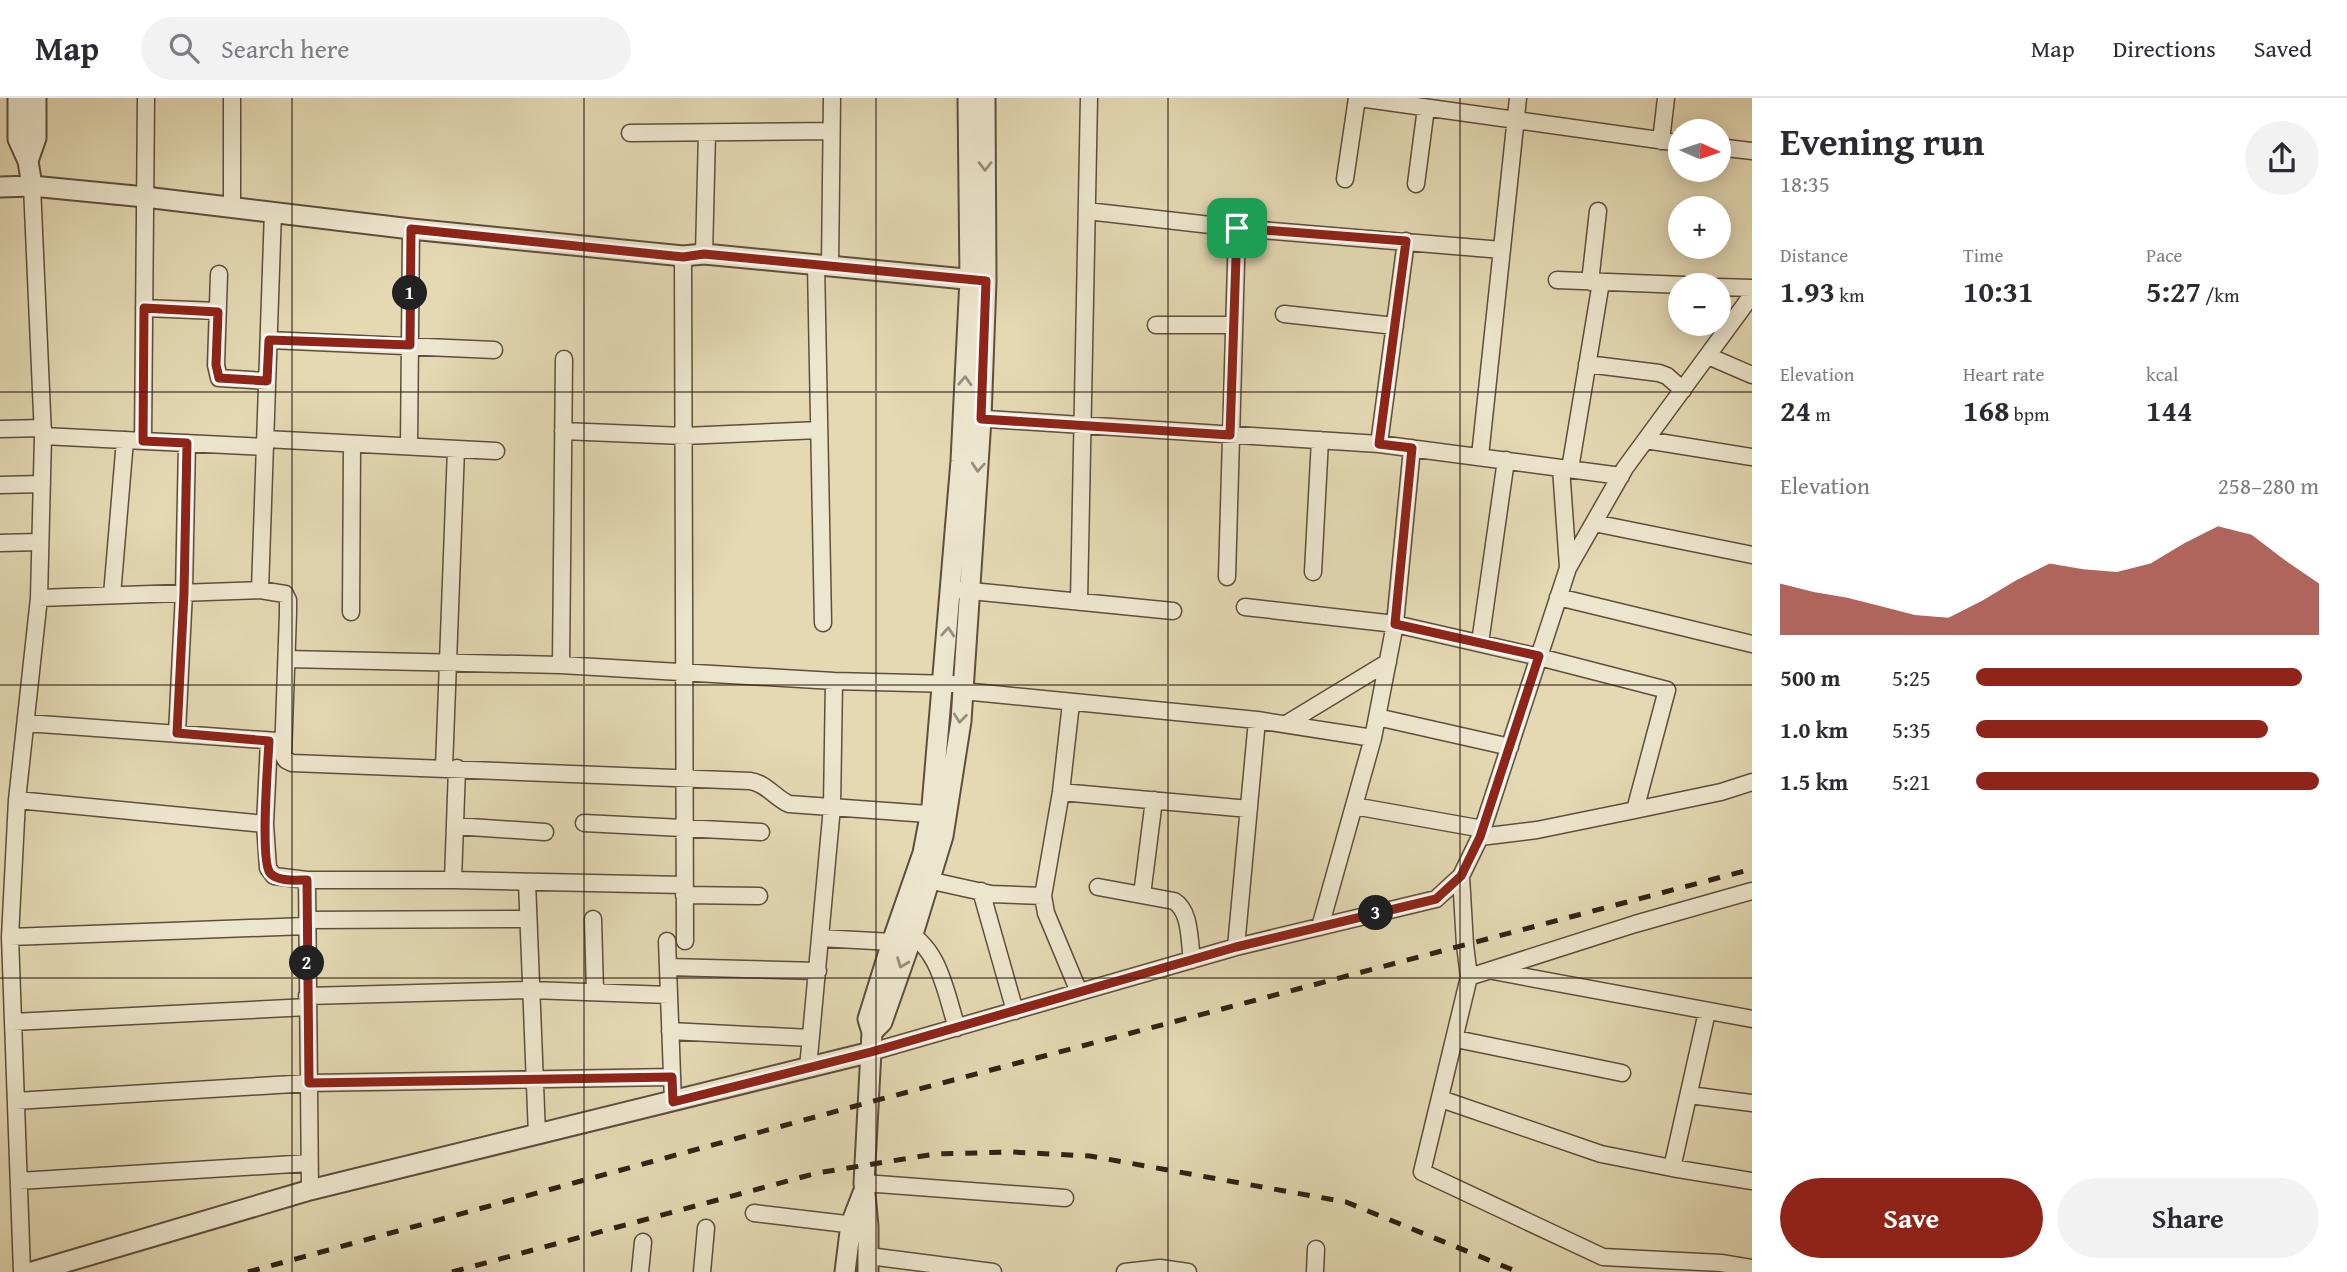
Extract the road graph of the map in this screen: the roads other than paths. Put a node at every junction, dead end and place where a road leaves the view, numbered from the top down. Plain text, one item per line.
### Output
1 (18, 98) edge
2 (36, 98) edge
3 (146, 98) edge
4 (232, 98) edge
5 (832, 98) edge
6 (1089, 98) edge
7 (1358, 98) edge
8 (1518, 98) edge
9 (1666, 98) edge
10 (977, 104) edge
11 (1426, 107) junction
12 (1516, 120) junction
13 (831, 131) junction
14 (630, 133) dead end
15 (708, 133) junction
16 (1661, 141) junction
17 (1668, 142) edge
18 (1731, 149) edge
19 (1752, 151) edge
20 (28, 160) junction
21 (1345, 179) dead end
22 (1416, 184) dead end
23 (0, 187) edge
24 (32, 187) junction
25 (145, 197) junction
26 (232, 206) junction
27 (273, 211) junction
28 (1087, 211) junction
29 (1598, 211) dead end
30 (1237, 228) junction
31 (411, 229) junction
32 (1406, 241) junction
33 (1502, 250) junction
34 (704, 254) junction
35 (683, 257) junction
36 (823, 265) junction
37 (219, 274) dead end
38 (978, 280) junction
39 (1557, 280) dead end
40 (1595, 282) junction
41 (1668, 284) edge
42 (1731, 287) edge
43 (1752, 288) edge
44 (1752, 295) edge
45 (144, 308) junction
46 (218, 312) junction
47 (1284, 314) dead end
48 (1156, 325) dead end
49 (1234, 325) junction
50 (1395, 326) junction
51 (269, 340) junction
52 (410, 345) junction
53 (494, 350) dead end
54 (1707, 356) junction
55 (564, 359) dead end
56 (1587, 364) junction
57 (1752, 375) edge
58 (267, 381) junction
59 (1683, 390) junction
60 (972, 418) junction
61 (1083, 425) junction
62 (0, 429) edge
63 (820, 430) junction
64 (564, 431) junction
65 (43, 432) junction
66 (1230, 435) junction
67 (684, 436) junction
68 (125, 440) junction
69 (1320, 440) junction
70 (1646, 440) junction
71 (143, 441) junction
72 (187, 443) junction
73 (265, 443) junction
74 (352, 444) junction
75 (1379, 444) junction
76 (409, 446) junction
77 (1412, 448) junction
78 (456, 449) junction
79 (496, 451) dead end
80 (1480, 456) junction
81 (1752, 457) edge
82 (1506, 460) junction
83 (1566, 469) junction
84 (1620, 477) junction
85 (42, 484) junction
86 (0, 485) edge
87 (1594, 523) junction
88 (40, 542) junction
89 (0, 543) edge
90 (1752, 555) edge
91 (1568, 568) junction
92 (1313, 572) dead end
93 (1227, 577) dead end
94 (260, 590) junction
95 (960, 590) junction
96 (184, 593) junction
97 (112, 595) junction
98 (39, 597) junction
99 (1558, 597) junction
100 (1079, 601) junction
101 (1245, 607) dead end
102 (1173, 611) dead end
103 (351, 612) dead end
104 (823, 623) dead end
105 (1395, 624) junction
106 (1480, 643) junction
107 (1752, 644) edge
108 (1539, 656) junction
109 (287, 659) junction
110 (449, 661) junction
111 (1388, 662) junction
112 (561, 665) junction
113 (684, 670) junction
114 (834, 681) junction
115 (956, 686) junction
116 (1071, 703) junction
117 (1377, 717) junction
118 (1257, 720) junction
119 (26, 723) junction
120 (1286, 724) junction
121 (177, 733) junction
122 (1373, 738) junction
123 (277, 741) junction
124 (1510, 747) junction
125 (450, 768) junction
126 (684, 780) junction
127 (1752, 782) edge
128 (1060, 792) junction
129 (17, 800) junction
130 (1154, 800) junction
131 (1354, 806) junction
132 (832, 807) junction
133 (1249, 809) junction
134 (1635, 810) junction
135 (939, 814) junction
136 (584, 823) dead end
137 (265, 824) junction
138 (455, 826) junction
139 (684, 829) junction
140 (545, 832) dead end
141 (761, 832) dead end
142 (1481, 833) junction
143 (1461, 876) junction
144 (307, 880) junction
145 (453, 880) junction
146 (928, 880) junction
147 (527, 882) junction
148 (6, 887) edge
149 (1098, 887) dead end
150 (684, 890) junction
151 (981, 891) junction
152 (1752, 891) edge
153 (1142, 895) junction
154 (759, 896) dead end
155 (1043, 896) junction
156 (528, 919) junction
157 (593, 919) dead end
158 (307, 923) junction
159 (1320, 927) junction
160 (900, 934) junction
161 (10, 937) junction
162 (820, 939) junction
163 (667, 941) dead end
164 (685, 941) dead end
165 (1236, 947) junction
166 (1192, 960) junction
167 (668, 967) junction
168 (1491, 970) junction
169 (818, 971) junction
170 (1469, 977) junction
171 (531, 990) junction
172 (595, 992) junction
173 (1079, 992) junction
174 (669, 995) junction
175 (308, 1001) junction
176 (1015, 1011) junction
177 (1707, 1012) junction
178 (1752, 1019) edge
179 (13, 1022) junction
180 (957, 1028) junction
181 (670, 1031) junction
182 (811, 1038) junction
183 (1456, 1039) junction
184 (871, 1052) junction
185 (808, 1068) junction
186 (1622, 1073) dead end
187 (672, 1077) junction
188 (534, 1079) junction
189 (309, 1083) junction
190 (1689, 1095) junction
191 (1441, 1099) junction
192 (16, 1101) junction
193 (673, 1102) junction
194 (1752, 1103) edge
195 (537, 1135) junction
196 (309, 1163) junction
197 (1672, 1168) junction
198 (19, 1181) junction
199 (1752, 1181) edge
200 (865, 1186) junction
201 (310, 1190) junction
202 (1065, 1198) dead end
203 (754, 1213) dead end
204 (860, 1225) junction
205 (706, 1228) dead end
206 (643, 1242) dead end
207 (1316, 1249) dead end
208 (868, 1264) edge
209 (1752, 1268) edge
210 (1168, 1270) edge
211 (22, 1272) edge
212 (32, 1272) edge
213 (640, 1272) edge
214 (702, 1272) edge
215 (845, 1272) edge
216 (993, 1272) edge
217 (1125, 1272) edge
218 (1188, 1272) edge
219 (1315, 1272) edge

1 - 20 street
2 - 20 street
3 - 25 street
4 - 26 street
5 - 13 street
6 - 28 street
7 - 11 street
7 - 21 street
8 - 12 street
9 - 16 street
10 - 38 street
11 - 12 street
11 - 22 street
12 - 16 street
12 - 33 street
13 - 15 street
13 - 36 street
14 - 15 street
15 - 34 street
16 - 17 street
18 - 19 street
20 - 24 street
23 - 24 street
24 - 25 street
24 - 65 street
25 - 26 street
25 - 45 street
26 - 27 street
27 - 31 street
27 - 51 street
28 - 30 street
28 - 61 street
29 - 40 street
30 - 32 street
30 - 49 street
31 - 35 street
31 - 52 street
32 - 33 street
32 - 50 street
33 - 80 street
34 - 35 street
34 - 36 street
35 - 67 street
36 - 38 street
36 - 63 street
37 - 46 street
38 - 60 street
39 - 40 street
40 - 41 street
40 - 56 street
42 - 43 street
44 - 54 street
45 - 46 street
45 - 71 street
46 - 58 street
47 - 50 street
48 - 49 street
49 - 66 street
50 - 75 street
51 - 52 street
51 - 58 street
52 - 53 street
52 - 76 street
54 - 57 street
54 - 59 street
55 - 64 street
56 - 59 street
56 - 83 street
58 - 73 street
59 - 70 street
60 - 61 street
60 - 95 street
61 - 66 street
61 - 100 street
62 - 65 street
63 - 67 street
63 - 104 street
64 - 67 street
64 - 112 street
65 - 68 street
65 - 85 street
66 - 69 street
66 - 93 street
67 - 113 street
68 - 71 street
68 - 97 street
69 - 75 street
69 - 92 street
70 - 81 street
70 - 84 street
71 - 72 street
72 - 73 street
72 - 96 street
73 - 74 street
73 - 94 street
74 - 76 street
74 - 103 street
75 - 77 street
76 - 78 street
77 - 80 street
77 - 105 street
78 - 79 street
78 - 110 street
80 - 82 street
82 - 83 street
82 - 106 street
83 - 84 street
83 - 91 street
84 - 87 street
85 - 86 street
85 - 88 street
87 - 90 street
87 - 91 street
88 - 89 street
88 - 98 street
91 - 99 street
94 - 96 street
94 - 109 street
95 - 100 street
95 - 115 street
96 - 97 street
96 - 121 street
97 - 98 street
98 - 119 street
99 - 107 street
99 - 108 street
100 - 102 street
101 - 105 street
105 - 106 street
105 - 111 street
106 - 108 street
108 - 124 street
108 - 134 street
109 - 110 street
109 - 123 street
110 - 112 street
110 - 125 street
111 - 117 street
111 - 120 street
112 - 113 street
113 - 114 street
113 - 126 street
114 - 115 street
114 - 132 street
115 - 116 street
115 - 135 street
116 - 118 street
116 - 128 street
117 - 122 street
117 - 124 street
118 - 120 street
118 - 133 street
119 - 121 street
119 - 129 street
120 - 122 street
121 - 123 street
122 - 131 street
123 - 125 street
123 - 137 street
124 - 142 street
125 - 126 street
125 - 138 street
126 - 132 street
126 - 139 street
127 - 134 street
128 - 130 street
128 - 155 street
129 - 137 street
129 - 148 street
130 - 133 street
130 - 153 street
131 - 142 street
131 - 159 street
132 - 135 street
132 - 162 street
133 - 165 street
134 - 142 street
135 - 146 street
135 - 160 street
136 - 139 street
137 - 144 street
138 - 140 street
138 - 145 street
139 - 141 street
139 - 150 street
142 - 143 street
143 - 159 street
143 - 170 street
144 - 145 street
144 - 158 street
145 - 147 street
146 - 151 street
146 - 160 street
147 - 150 street
147 - 156 street
148 - 161 street
149 - 153 street
150 - 154 street
150 - 164 street
151 - 155 street
151 - 176 street
152 - 168 street
153 - 166 street
155 - 173 street
156 - 158 street
156 - 171 street
157 - 172 street
158 - 161 street
158 - 175 street
159 - 165 street
160 - 162 street
160 - 180 street
160 - 184 street
161 - 179 street
162 - 169 street
163 - 167 street
165 - 166 street
166 - 173 street
167 - 169 street
167 - 174 street
168 - 170 street
168 - 177 street
169 - 182 street
170 - 183 street
171 - 172 street
171 - 175 street
171 - 188 street
172 - 174 street
173 - 176 street
174 - 181 street
175 - 179 street
175 - 189 street
176 - 180 street
177 - 178 street
177 - 190 street
179 - 192 street
180 - 184 street
181 - 182 street
181 - 187 street
182 - 185 street
183 - 186 street
183 - 191 street
184 - 185 street
184 - 200 street
185 - 193 street
187 - 188 street
187 - 193 street
188 - 189 street
188 - 195 street
189 - 192 street
189 - 196 street
190 - 194 street
190 - 197 street
191 - 197 street
191 - 209 street
192 - 198 street
193 - 195 street
195 - 201 street
196 - 198 street
196 - 201 street
197 - 199 street
198 - 211 street
200 - 202 street
200 - 204 street
201 - 212 street
203 - 204 street
204 - 208 street
204 - 215 street
205 - 214 street
206 - 213 street
207 - 219 street
208 - 216 street
210 - 217 street
210 - 218 street

